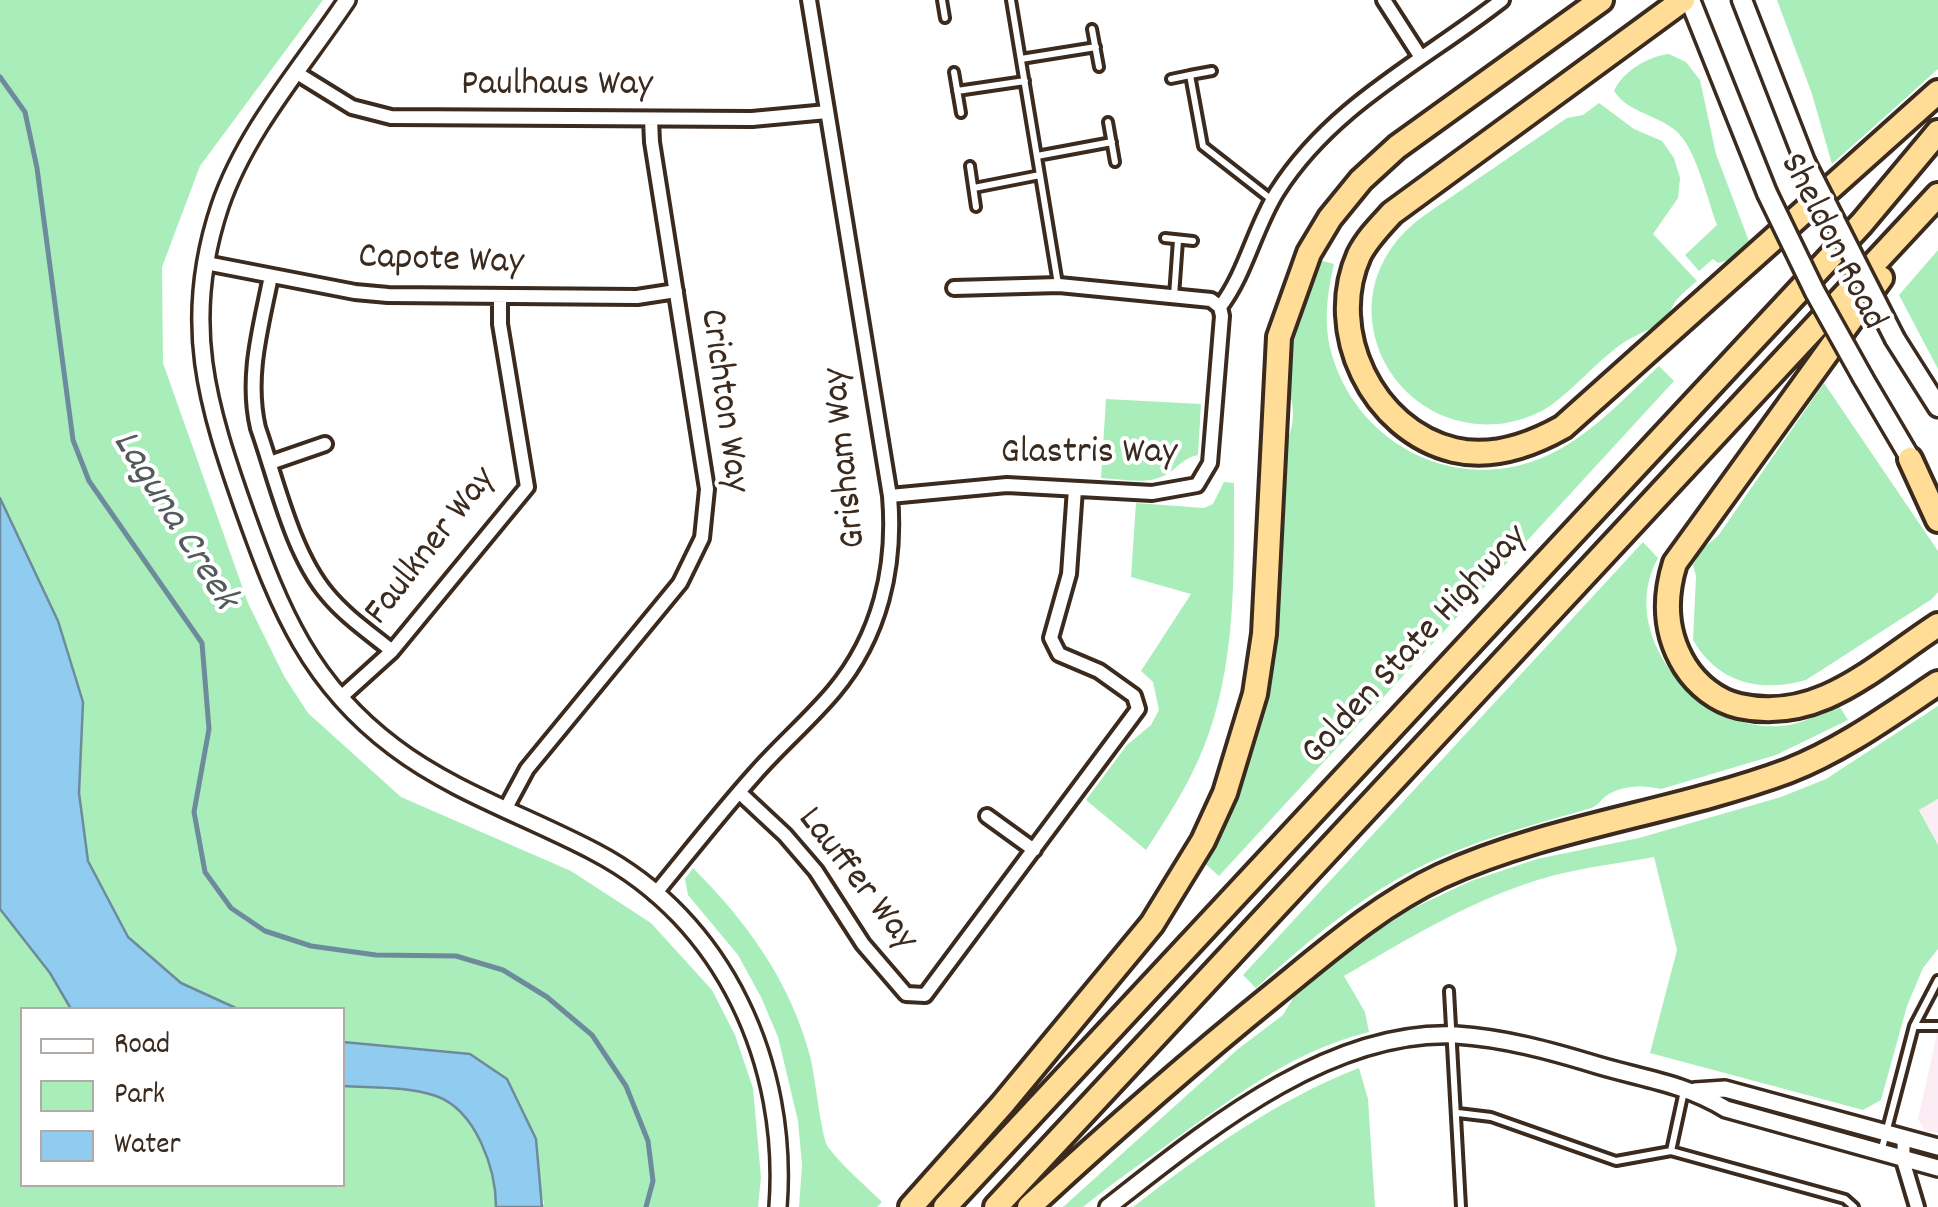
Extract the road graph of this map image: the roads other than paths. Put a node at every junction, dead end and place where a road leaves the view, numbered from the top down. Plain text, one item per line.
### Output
1 (347, 0) edge
2 (808, 0) edge
3 (942, 0) edge
4 (1011, 0) edge
5 (1384, 0) edge
6 (1502, 0) edge
7 (1600, 0) edge
8 (1687, 0) edge
9 (1742, 0) edge
10 (945, 18) dead end
11 (1092, 29) dead end
12 (1096, 47) junction
13 (1420, 56) junction
14 (1021, 59) junction
15 (1099, 68) dead end
16 (954, 72) dead end
17 (1212, 72) dead end
18 (296, 73) junction
19 (1190, 75) junction
20 (1171, 78) dead end
21 (1025, 81) junction
22 (957, 92) junction
23 (1938, 92) edge
24 (827, 112) junction
25 (961, 113) dead end
26 (651, 119) junction
27 (1108, 122) dead end
28 (1938, 132) edge
29 (1112, 142) junction
30 (1037, 156) junction
31 (1115, 162) dead end
32 (970, 166) dead end
33 (1040, 175) junction
34 (974, 188) junction
35 (1938, 197) edge
36 (1273, 200) junction
37 (976, 207) dead end
38 (1166, 238) dead end
39 (1178, 240) junction
40 (1193, 241) dead end
41 (206, 263) junction
42 (271, 276) junction
43 (1058, 285) junction
44 (954, 288) dead end
45 (676, 291) junction
46 (1174, 296) junction
47 (500, 297) junction
48 (1220, 307) junction
49 (1938, 407) edge
50 (325, 444) dead end
51 (1910, 460) junction
52 (270, 463) junction
53 (1075, 489) junction
54 (890, 496) junction
55 (1938, 502) edge
56 (1938, 520) edge
57 (1938, 612) edge
58 (1938, 625) edge
59 (1911, 642) junction
60 (392, 651) junction
61 (1938, 684) edge
62 (340, 698) junction
63 (739, 792) junction
64 (506, 808) junction
65 (987, 816) dead end
66 (1034, 850) junction
67 (655, 894) junction
68 (1938, 980) edge
69 (1449, 992) dead end
70 (1914, 1026) junction
71 (1938, 1026) edge
72 (1453, 1035) junction
73 (1690, 1089) junction
74 (1458, 1113) junction
75 (1886, 1131) junction
76 (1904, 1137) junction
77 (1938, 1147) edge
78 (1670, 1152) junction
79 (1881, 1152) junction
80 (1903, 1160) junction
81 (1938, 1168) edge
82 (778, 1207) edge
83 (910, 1207) edge
84 (945, 1207) edge
85 (996, 1207) edge
86 (1029, 1207) edge
87 (1108, 1207) edge
88 (1461, 1207) edge
89 (1854, 1207) edge
90 (1917, 1207) edge

1 - 18 street
2 - 24 street, Grisham Way
3 - 10 lane
4 - 14 lane
5 - 13 street
6 - 13 street
7 - 83 highway
8 - 23 highway
8 - 51 main road, Sheldon Road, bridge
9 - 49 main road, Sheldon Road, bridge
11 - 12 lane
12 - 14 lane
12 - 15 lane
13 - 36 street
14 - 21 lane
16 - 22 lane
17 - 19 lane
18 - 26 street, Paulhaus Way
18 - 41 street
19 - 20 lane
19 - 36 lane
21 - 22 lane
21 - 30 lane
22 - 25 lane
24 - 26 street, Paulhaus Way
24 - 54 street, Grisham Way
26 - 45 street, Crichton Way
27 - 29 lane
28 - 84 highway, Golden State Highway
29 - 30 lane
29 - 31 lane
30 - 33 lane
32 - 34 lane
33 - 34 lane
33 - 43 lane
34 - 37 lane
35 - 59 highway
35 - 85 highway, Golden State Highway
36 - 48 street
38 - 39 lane
39 - 40 lane
39 - 46 lane
41 - 42 street, Capote Way
41 - 62 street
42 - 47 street, Capote Way
42 - 52 street
43 - 44 street
43 - 46 street
45 - 47 street, Capote Way
45 - 64 street, Crichton Way
46 - 48 street
47 - 60 street, Faulkner Way
48 - 53 street, Glastris Way
50 - 52 street
51 - 55 main road, Sheldon Road
51 - 56 highway
52 - 60 street
53 - 54 street, Glastris Way
53 - 66 street, Lauffer Way
54 - 63 street, Grisham Way
57 - 59 highway
58 - 59 highway
60 - 62 street, Faulkner Way
61 - 86 highway
62 - 64 street
63 - 66 street, Lauffer Way
63 - 67 street, Grisham Way
64 - 67 street
65 - 66 street
67 - 82 street
68 - 70 lane
69 - 72 lane
70 - 71 lane
70 - 75 lane
72 - 73 street
72 - 74 lane
72 - 87 street
73 - 75 street
73 - 78 lane
73 - 79 street
74 - 78 lane
74 - 88 lane
75 - 76 street
75 - 79 lane
76 - 77 street
76 - 80 street
78 - 89 lane
79 - 80 street
80 - 81 street
80 - 90 street

